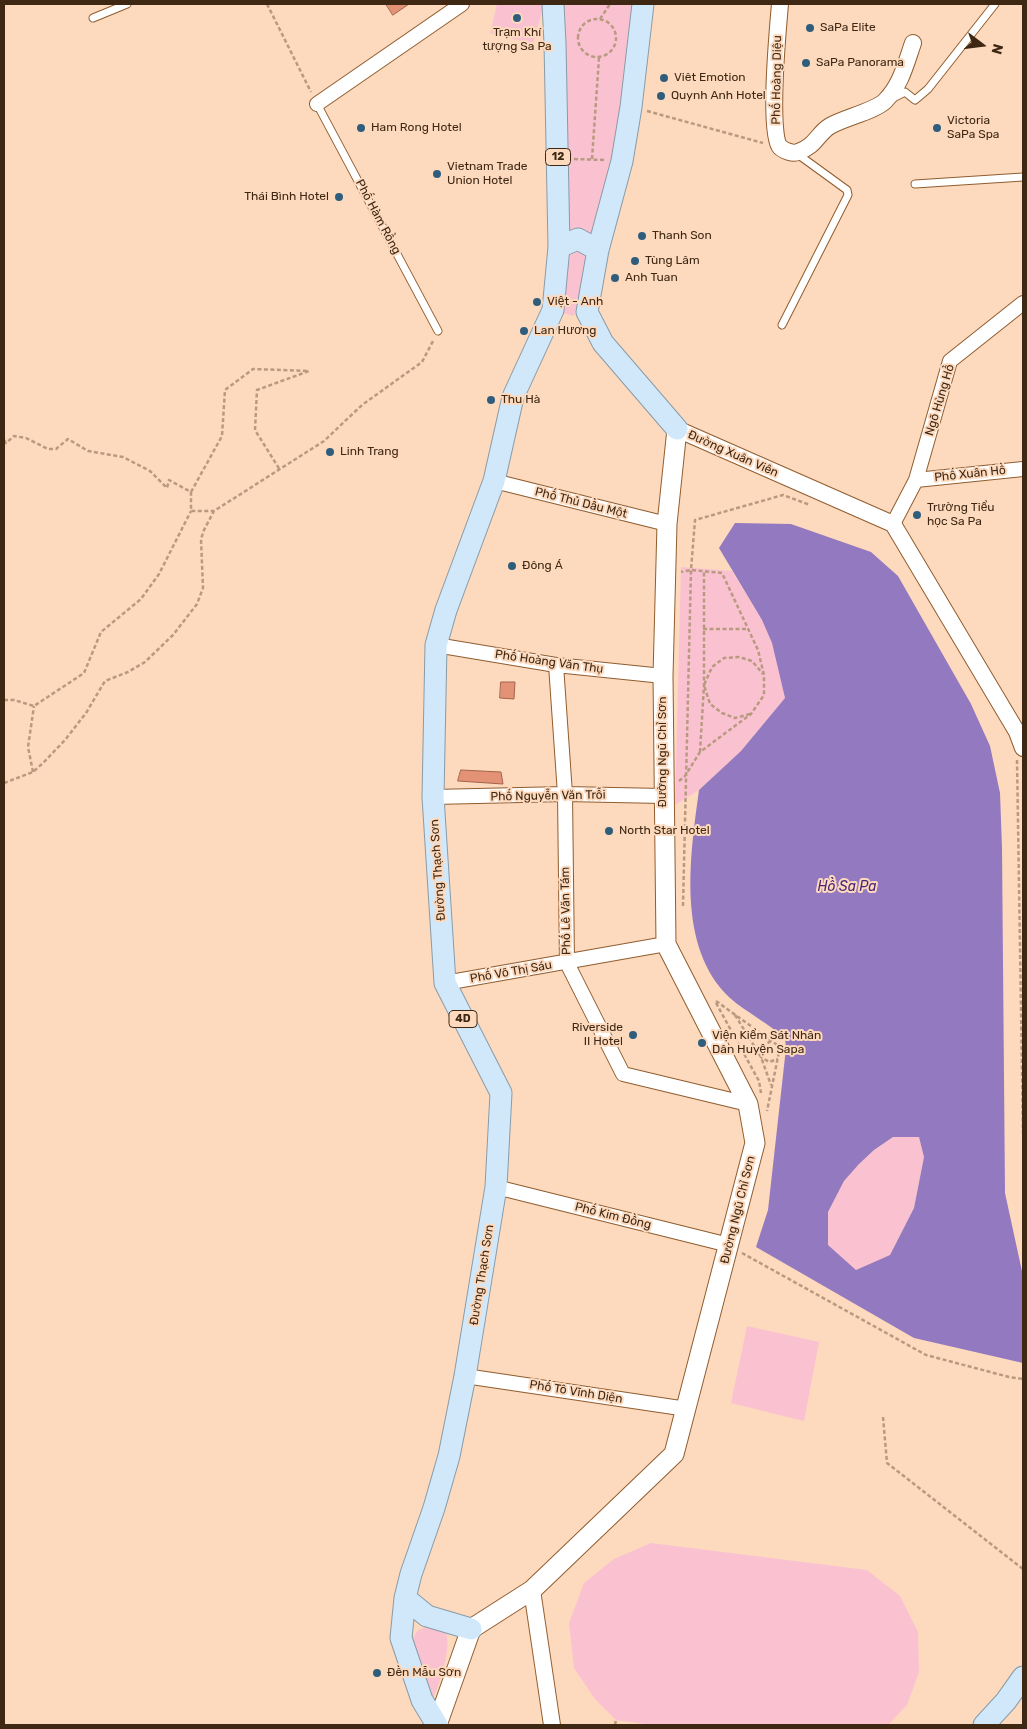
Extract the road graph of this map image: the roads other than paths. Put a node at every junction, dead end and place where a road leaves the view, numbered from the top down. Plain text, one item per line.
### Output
1 (127, 4) edge
2 (462, 4) edge
3 (553, 4) edge
4 (643, 4) edge
5 (780, 4) edge
6 (995, 4) edge
7 (93, 18) dead end
8 (913, 43) dead end
9 (884, 102) junction
10 (317, 104) joint
11 (788, 151) junction
12 (1023, 177) edge
13 (914, 184) dead end
14 (559, 247) junction
15 (598, 250) junction
16 (1023, 303) edge
17 (553, 310) joint
18 (782, 325) dead end
19 (438, 331) road end
20 (677, 429) junction
21 (1023, 469) edge
22 (916, 480) junction
23 (494, 481) junction
24 (668, 524) junction
25 (893, 524) junction
26 (436, 645) junction
27 (556, 665) junction
28 (663, 676) junction
29 (1020, 753) edge
30 (565, 794) junction
31 (663, 796) junction
32 (433, 798) junction
33 (666, 944) junction
34 (567, 963) junction
35 (445, 983) junction
36 (758, 1103) junction
37 (496, 1187) junction
38 (737, 1245) junction
39 (465, 1376) junction
40 (687, 1409) junction
41 (532, 1590) junction
42 (405, 1598) junction
43 (470, 1630) junction
44 (1023, 1677) edge
45 (437, 1725) edge
46 (552, 1725) edge
47 (984, 1725) edge

1 - 7 lane
2 - 10 street
3 - 14 main road, Đường Thạch Sơn / 12
4 - 15 main road, Đường Xuân Viên
5 - 11 street, Phố Hoàng Diệu
6 - 9 lane
8 - 9 street
9 - 11 street
10 - 19 lane, Phố Hàm Rồng
11 - 18 lane
12 - 13 lane
14 - 15 main road
14 - 17 main road, Đường Thạch Sơn / 12
15 - 20 main road, Đường Xuân Viên
16 - 22 street, Ngõ Hùng Hồ
17 - 23 main road, Đường Thạch Sơn / 4D
20 - 24 main road, Đường Ngũ Chỉ Sơn
20 - 25 street, Đường Xuân Viên
21 - 22 street, Phố Xuân Hồ
22 - 25 street, Ngõ Hùng Hồ
23 - 24 street, Phố Thủ Dầu Một
23 - 26 main road, Đường Thạch Sơn / 4D
24 - 28 main road, Đường Ngũ Chỉ Sơn
25 - 29 street
26 - 27 street, Phố Hoàng Văn Thụ
26 - 32 main road, Đường Thạch Sơn / 4D
27 - 28 street, Phố Hoàng Văn Thụ
27 - 30 street, Phố Lê Văn Tám
28 - 31 main road, Đường Ngũ Chỉ Sơn
30 - 31 street, Phố Nguyễn Văn Trỗi
30 - 32 street, Phố Nguyễn Văn Trỗi
30 - 34 street, Phố Lê Văn Tám
31 - 33 main road, Đường Ngũ Chỉ Sơn
32 - 35 main road, Đường Thạch Sơn / 4D
33 - 34 street, Phố Võ Thị Sáu
33 - 36 main road, Đường Ngũ Chỉ Sơn
34 - 35 street, Phố Võ Thị Sáu
34 - 36 street, Phố Lê Văn Tám
35 - 37 main road, Đường Thạch Sơn / 4D
36 - 38 main road, Đường Ngũ Chỉ Sơn
37 - 38 street, Phố Kim Đồng
37 - 39 main road, Đường Thạch Sơn / 4D
38 - 40 main road, Đường Ngũ Chỉ Sơn
39 - 40 street, Phố Tô Vĩnh Diện
39 - 42 main road, Đường Thạch Sơn / 4D
40 - 41 main road, Đường Ngũ Chỉ Sơn
41 - 43 main road, Đường Ngũ Chỉ Sơn
41 - 46 street
42 - 43 main road
42 - 45 main road, Đường Thạch Sơn / 4D
43 - 45 main road
44 - 47 main road

